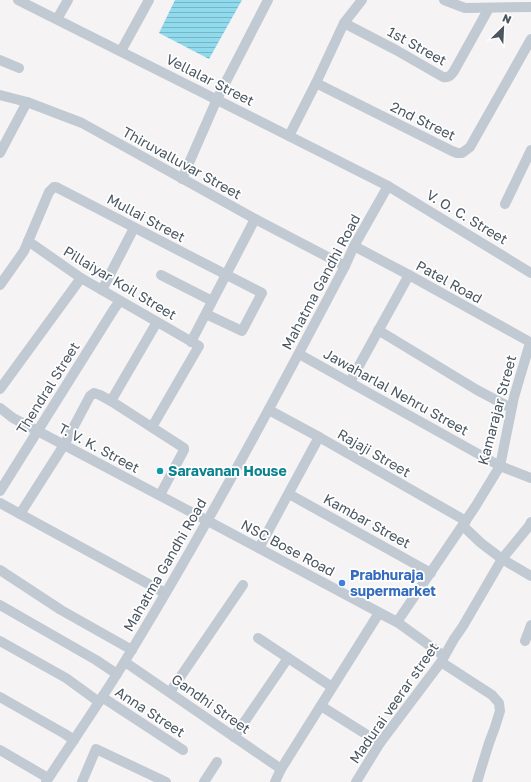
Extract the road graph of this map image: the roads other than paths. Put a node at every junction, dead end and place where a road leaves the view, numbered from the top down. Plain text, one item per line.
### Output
1 (18, 0) edge
2 (68, 0) edge
3 (149, 0) edge
4 (268, 0) edge
5 (362, 0) edge
6 (444, 0) edge
7 (489, 8) junction
8 (531, 8) edge
9 (56, 19) junction
10 (344, 23) junction
11 (531, 39) edge
12 (121, 51) junction
13 (0, 60) edge
14 (19, 68) dead end
15 (316, 83) junction
16 (0, 95) edge
17 (217, 99) junction
18 (27, 102) junction
19 (289, 136) junction
20 (531, 150) edge
21 (0, 153) edge
22 (182, 179) junction
23 (388, 186) junction
24 (505, 204) dead end
25 (255, 220) junction
26 (134, 228) junction
27 (28, 241) junction
28 (354, 246) junction
29 (345, 266) junction
30 (531, 273) edge
31 (161, 275) dead end
32 (226, 275) junction
33 (409, 275) junction
34 (81, 278) junction
35 (0, 285) edge
36 (102, 290) junction
37 (120, 300) junction
38 (212, 301) junction
39 (206, 314) junction
40 (157, 322) junction
41 (378, 330) junction
42 (530, 340) edge
43 (195, 344) junction
44 (299, 354) junction
45 (350, 382) junction
46 (0, 389) edge
47 (111, 401) junction
48 (0, 408) edge
49 (511, 408) junction
50 (269, 410) junction
51 (152, 427) junction
52 (37, 431) junction
53 (319, 438) junction
54 (64, 445) junction
55 (500, 466) junction
56 (531, 478) edge
57 (0, 491) edge
58 (289, 494) junction
59 (160, 496) junction
60 (0, 503) edge
61 (20, 514) junction
62 (208, 521) junction
63 (531, 522) edge
64 (464, 523) junction
65 (259, 548) junction
66 (502, 559) junction
67 (0, 570) edge
68 (430, 573) junction
69 (531, 576) edge
70 (243, 586) dead end
71 (166, 593) junction
72 (0, 605) edge
73 (397, 622) junction
74 (531, 625) edge
75 (258, 638) dead end
76 (0, 641) edge
77 (525, 641) dead end
78 (132, 650) junction
79 (288, 658) junction
80 (442, 659) junction
81 (125, 662) junction
82 (117, 674) junction
83 (332, 687) junction
84 (170, 692) junction
85 (0, 697) edge
86 (100, 699) junction
87 (321, 706) junction
88 (234, 737) junction
89 (74, 740) junction
90 (380, 743) junction
91 (0, 750) edge
92 (183, 750) dead end
93 (217, 762) dead end
94 (281, 769) junction
95 (47, 780) edge
96 (82, 782) edge
97 (166, 782) edge
98 (204, 782) edge
99 (275, 782) edge
100 (356, 782) edge
101 (477, 782) edge

1 - 9 street, Vellalar Street
2 - 9 street
3 - 12 street
4 - 17 street
5 - 10 street
6 - 7 street
7 - 8 street
7 - 10 street, 1st Street
9 - 12 street, Vellalar Street
10 - 15 street
11 - 15 street, 2nd Street
12 - 17 street, Vellalar Street
13 - 14 street
15 - 19 street
16 - 18 street, Thiruvalluvar Street
17 - 19 street, Vellalar Street
17 - 22 street
18 - 21 street
18 - 22 street, Thiruvalluvar Street
19 - 23 street, Vellalar Street
20 - 24 street
22 - 25 street, Thiruvalluvar Street
23 - 28 street, Mahatma Gandhi Road
23 - 30 street, V. O. C. Street
25 - 29 street, Thiruvalluvar Street
25 - 32 street
26 - 27 street, Mullai Street
26 - 32 street, Mullai Street
26 - 36 street
27 - 34 street, Pillaiyar Koil Street
27 - 35 street
28 - 29 street, Mahatma Gandhi Road
28 - 33 street, Patel Road
29 - 44 street, Mahatma Gandhi Road
31 - 38 street
32 - 38 street
32 - 39 street, Mullai Street
33 - 41 street
33 - 42 street, Patel Road
34 - 36 street, Pillaiyar Koil Street
34 - 46 street
36 - 37 street, Pillaiyar Koil Street
37 - 40 street, Pillaiyar Koil Street
37 - 52 street, Thendral Street
38 - 39 street
39 - 43 street
40 - 43 street, Pillaiyar Koil Street
40 - 47 street
41 - 45 street
41 - 49 street
42 - 49 street, Kamarajar Street
43 - 51 street
44 - 45 street, Jawaharlal Nehru Street
44 - 50 street, Mahatma Gandhi Road
45 - 55 street, Jawaharlal Nehru Street
47 - 51 street
47 - 54 street
48 - 52 street, T. V. K. Street
49 - 55 street, Kamarajar Street
50 - 53 street, Rajaji Street
50 - 62 street, Mahatma Gandhi Road
51 - 59 street
52 - 54 street, T. V. K. Street
52 - 57 street, Thendral Street
53 - 58 street
53 - 64 street, Rajaji Street
54 - 59 street, T. V. K. Street
54 - 61 street
55 - 56 street, Jawaharlal Nehru Street
55 - 64 street, Kamarajar Street
58 - 65 street
58 - 68 street, Kambar Street
59 - 62 street, T. V. K. Street
60 - 61 street
61 - 71 street
62 - 65 street, NSC Bose Road
62 - 71 street, Mahatma Gandhi Road
63 - 66 street, Madurai veerar street
64 - 66 street, Rajaji Street
64 - 68 street, Kamarajar Street
65 - 73 street, NSC Bose Road
66 - 69 street, Rajaji Street
66 - 80 street, Madurai veerar street
67 - 78 street
68 - 73 street, Kamarajar Street
70 - 84 street
71 - 78 street, Mahatma Gandhi Road
72 - 82 street
73 - 80 street
73 - 83 street
74 - 77 street
75 - 79 street
76 - 86 street, Anna Street
78 - 81 street, Mahatma Gandhi Road
79 - 83 street
79 - 88 street
80 - 90 street, Madurai veerar street
80 - 101 street
81 - 82 street, Mahatma Gandhi Road
81 - 84 street, Gandhi Street
82 - 86 street, Mahatma Gandhi Road
83 - 87 street
84 - 88 street, Gandhi Street
85 - 89 street
86 - 89 street, Mahatma Gandhi Road
86 - 92 street, Anna Street
87 - 90 street
87 - 94 street
88 - 94 street, Gandhi Street
89 - 95 street, Mahatma Gandhi Road
90 - 100 street, Madurai veerar street
91 - 95 street
93 - 98 street
94 - 99 street
96 - 97 street

